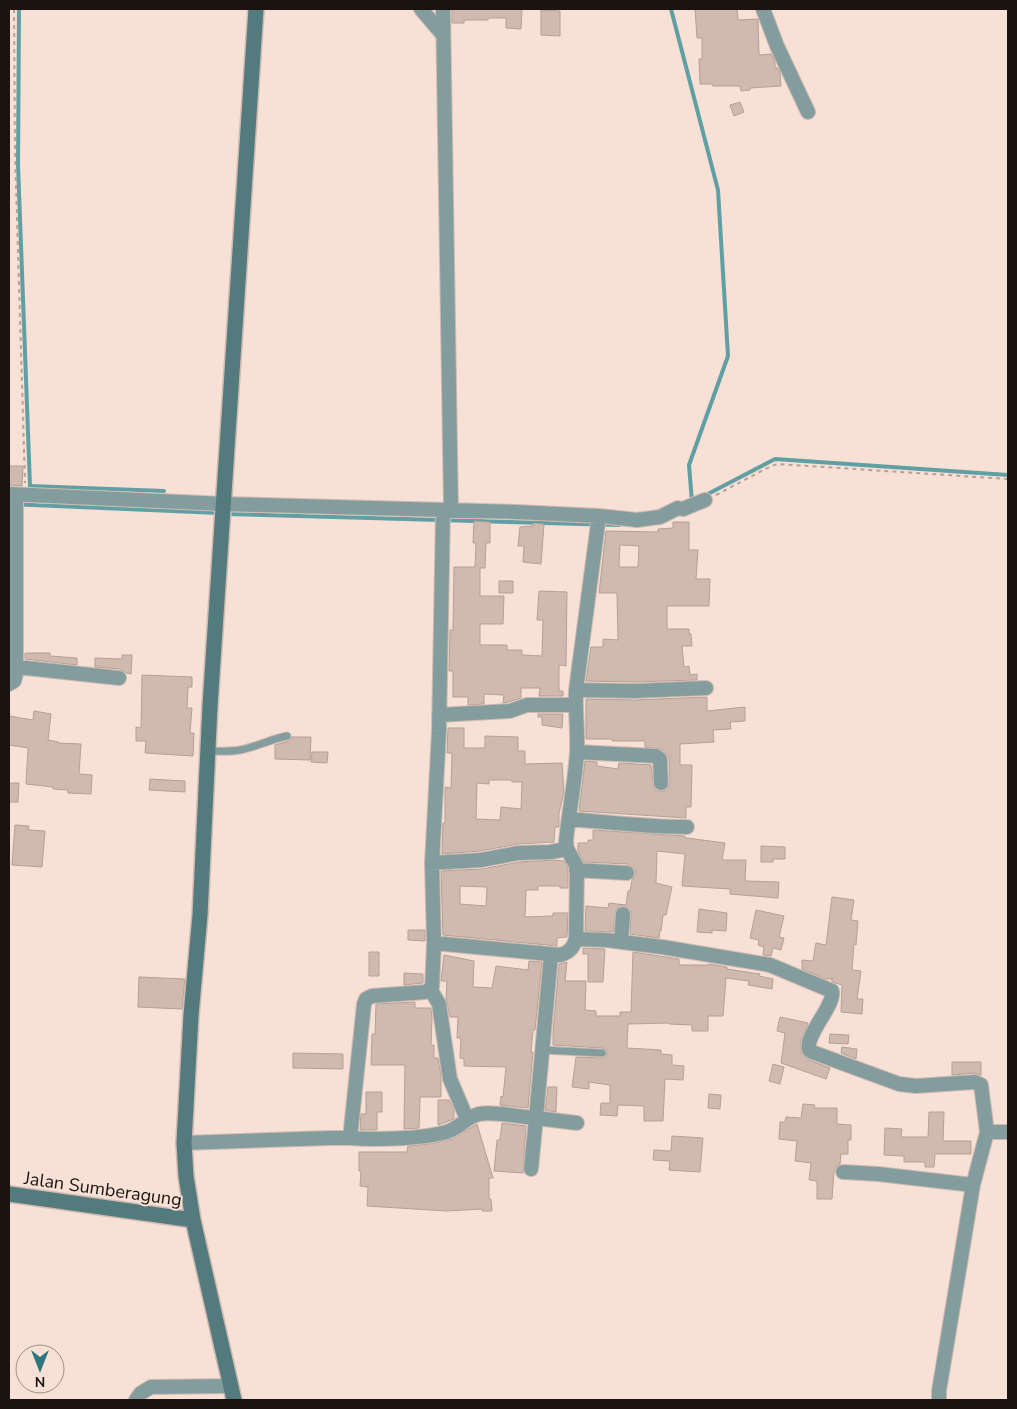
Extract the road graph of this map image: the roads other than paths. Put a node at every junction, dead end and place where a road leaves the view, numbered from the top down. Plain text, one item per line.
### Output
1 (256, 9) edge
2 (421, 9) edge
3 (442, 9) edge
4 (763, 9) edge
5 (443, 35) junction
6 (808, 112) dead end
7 (16, 500) edge
8 (705, 500) road end
9 (224, 504) junction
10 (445, 515) junction
11 (598, 522) junction
12 (13, 542) edge
13 (17, 667) junction
14 (119, 678) dead end
15 (9, 684) edge
16 (706, 688) dead end
17 (576, 690) junction
18 (575, 705) junction
19 (439, 715) junction
20 (287, 736) dead end
21 (208, 750) junction
22 (577, 752) junction
23 (661, 783) dead end
24 (569, 819) junction
25 (686, 827) dead end
26 (567, 849) junction
27 (432, 863) junction
28 (576, 870) junction
29 (627, 874) dead end
30 (623, 914) dead end
31 (576, 939) junction
32 (621, 942) junction
33 (434, 943) junction
34 (551, 955) junction
35 (431, 990) junction
36 (543, 1050) junction
37 (602, 1054) dead end
38 (536, 1118) junction
39 (467, 1119) junction
40 (577, 1123) dead end
41 (987, 1132) junction
42 (1008, 1132) edge
43 (350, 1138) junction
44 (184, 1142) junction
45 (531, 1169) dead end
46 (843, 1172) dead end
47 (973, 1185) junction
48 (9, 1194) edge
49 (193, 1220) junction
50 (232, 1393) edge
51 (136, 1400) edge
52 (939, 1400) edge

1 - 9 street
2 - 5 street
3 - 5 street
4 - 6 street
5 - 10 street
7 - 9 street
7 - 12 street
8 - 11 street
9 - 10 street
9 - 21 street
10 - 11 street
10 - 19 street
11 - 17 street
12 - 13 street
13 - 14 street
13 - 15 street
16 - 17 street
17 - 18 street
18 - 19 street
18 - 22 street
19 - 27 street
20 - 21 lane
21 - 44 street
22 - 23 street
22 - 24 street
24 - 25 street
24 - 26 street
26 - 27 street
26 - 28 street
27 - 33 street
28 - 29 street
28 - 31 street
30 - 32 street
31 - 32 street
31 - 34 street
32 - 41 street
33 - 34 street
33 - 35 street
34 - 36 street
35 - 39 street
35 - 43 street
36 - 37 lane
36 - 38 street
38 - 39 street
38 - 40 street
38 - 45 street
39 - 43 street
41 - 42 street
41 - 47 street
43 - 44 street
44 - 49 street
46 - 47 street
47 - 52 street
48 - 49 street, Jalan Sumberagung
49 - 50 street
50 - 51 street

